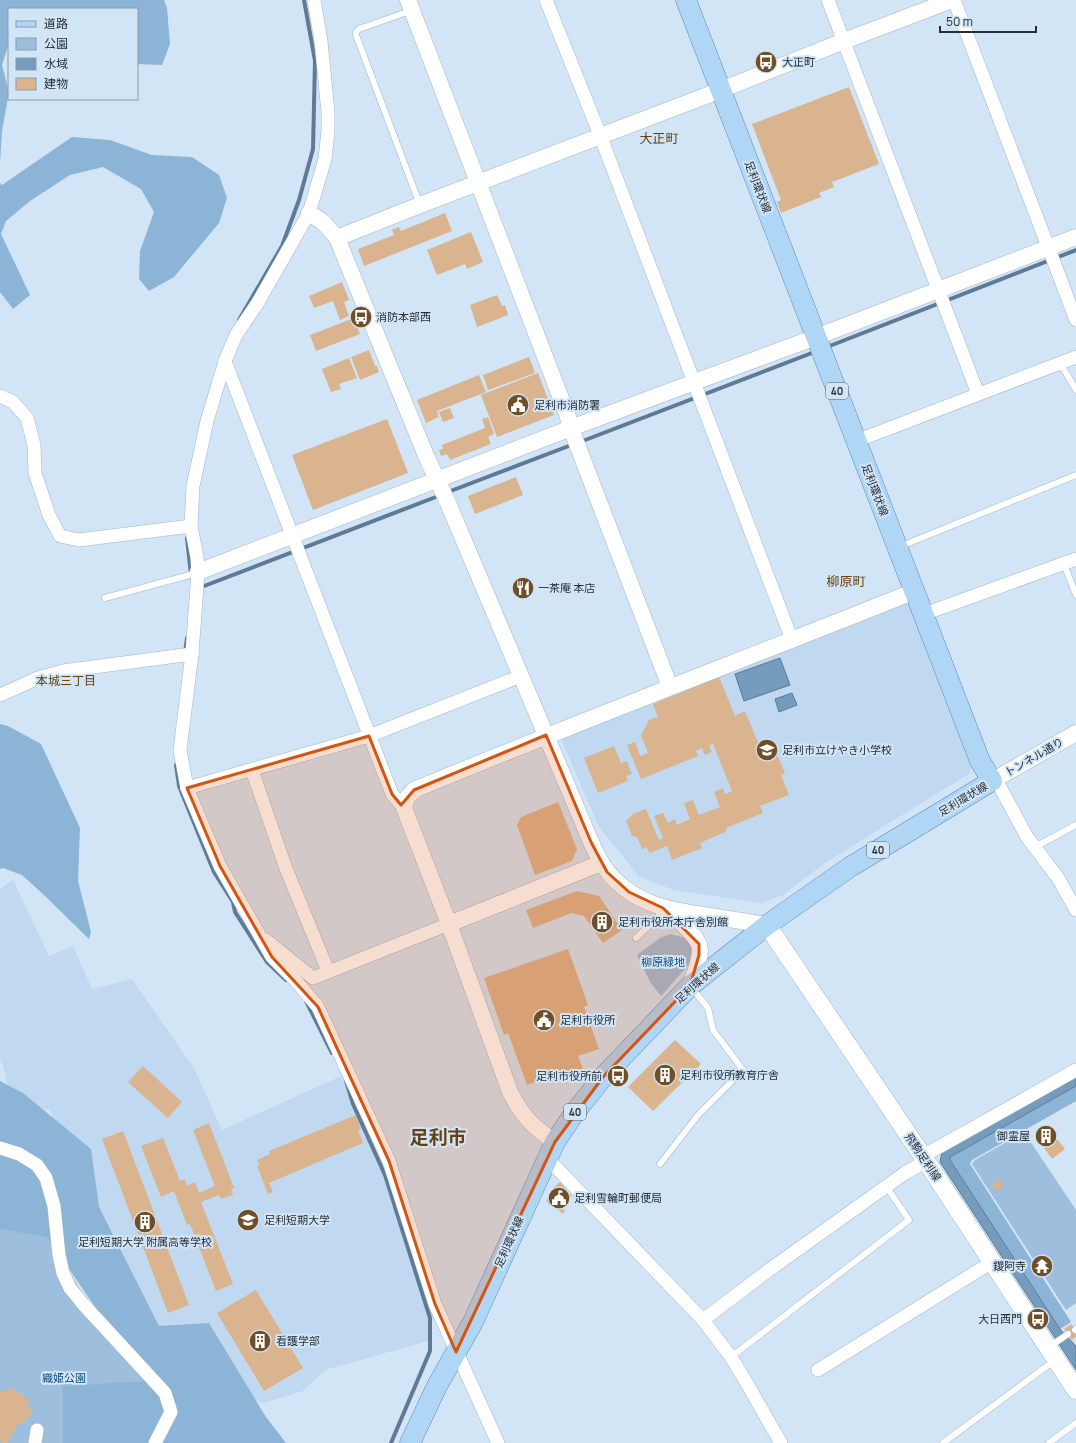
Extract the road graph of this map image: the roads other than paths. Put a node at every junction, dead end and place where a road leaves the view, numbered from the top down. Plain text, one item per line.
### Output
1 (314, 0) edge
2 (546, 0) edge
3 (686, 0) edge
4 (828, 0) edge
5 (953, 0) edge
6 (410, 5) edge
7 (844, 41) junction
8 (721, 90) junction
9 (600, 135) junction
10 (478, 183) junction
11 (420, 205) junction
12 (309, 213) junction
13 (1076, 237) edge
14 (336, 238) junction
15 (1048, 247) junction
16 (937, 289) junction
17 (1076, 320) edge
18 (816, 337) junction
19 (1076, 357) edge
20 (225, 361) junction
21 (1060, 363) junction
22 (693, 382) junction
23 (1076, 390) edge
24 (978, 394) junction
25 (0, 396) edge
26 (571, 428) junction
27 (856, 441) junction
28 (1076, 475) edge
29 (438, 480) junction
30 (191, 526) junction
31 (292, 536) junction
32 (897, 547) junction
33 (1070, 561) edge
34 (198, 572) junction
35 (915, 591) junction
36 (1076, 595) edge
37 (105, 598) dead end
38 (924, 614) junction
39 (792, 640) junction
40 (192, 654) junction
41 (521, 676) junction
42 (670, 687) junction
43 (0, 695) edge
44 (1076, 734) edge
45 (369, 736) junction
46 (546, 736) junction
47 (252, 770) junction
48 (992, 781) junction
49 (187, 788) junction
50 (404, 808) junction
51 (1076, 825) edge
52 (1035, 847) junction
53 (601, 863) junction
54 (663, 908) junction
55 (1076, 910) edge
56 (449, 924) junction
57 (767, 925) junction
58 (260, 935) junction
59 (636, 938) dead end
60 (328, 971) junction
61 (690, 986) junction
62 (1076, 1070) edge
63 (0, 1148) edge
64 (551, 1150) junction
65 (925, 1158) junction
66 (660, 1164) dead end
67 (886, 1186) junction
68 (992, 1262) junction
69 (703, 1320) junction
70 (1067, 1335) dead end
71 (1053, 1350) junction
72 (456, 1352) junction
73 (731, 1357) junction
74 (818, 1370) dead end
75 (1076, 1390) edge
76 (1076, 1424) edge
77 (37, 1430) dead end
78 (35, 1443) edge
79 (155, 1443) edge
80 (410, 1443) edge
81 (498, 1443) edge
82 (781, 1443) edge
83 (944, 1443) edge
84 (1049, 1443) edge

1 - 12 street
2 - 9 street
3 - 8 main road, 足利環状線 / 40
4 - 7 street
5 - 7 street
5 - 15 street
6 - 10 street
6 - 11 lane
7 - 8 street
7 - 16 street
8 - 9 street
8 - 18 main road, 足利環状線 / 40
9 - 10 street
9 - 22 street
10 - 11 street
10 - 26 street
11 - 14 street
12 - 14 street
12 - 20 street
13 - 15 street
14 - 29 street
15 - 16 street
15 - 17 street
16 - 18 street
16 - 24 street
18 - 22 street
18 - 27 main road, 足利環状線 / 40
19 - 21 street
20 - 30 street
20 - 31 street
21 - 23 lane
21 - 24 street
22 - 26 street
22 - 39 street
24 - 27 street
25 - 30 street
26 - 29 street
26 - 42 street
27 - 32 main road, 足利環状線 / 40
28 - 32 lane
29 - 31 street
29 - 41 street
30 - 34 street
31 - 34 street
31 - 45 street
32 - 35 main road, 足利環状線 / 40
33 - 36 lane
33 - 38 street
34 - 37 lane
34 - 40 street
35 - 38 main road, 足利環状線 / 40
35 - 39 street
38 - 48 main road, 足利環状線 / 40
39 - 42 street
40 - 43 street
40 - 49 street
41 - 45 street
41 - 46 street
42 - 46 street
44 - 48 street, トンネル通り
45 - 47 street
45 - 50 street
46 - 50 street
46 - 53 street
47 - 49 street
47 - 60 street
48 - 52 street
48 - 57 main road, 足利環状線 / 40
49 - 58 street
50 - 56 street
51 - 52 lane
52 - 55 street
53 - 54 street
53 - 56 street
54 - 57 street
54 - 59 lane
54 - 61 street
56 - 60 street
56 - 64 street
57 - 61 main road, 足利環状線 / 40
57 - 65 main road, 飛駒足利線
58 - 60 street
58 - 72 street
61 - 64 main road, 足利環状線 / 40
61 - 66 lane
62 - 65 street
63 - 79 street
64 - 69 street
64 - 72 main road, 足利環状線 / 40
65 - 67 street
65 - 68 main road, 飛駒足利線
67 - 69 street
67 - 73 lane
68 - 71 main road, 飛駒足利線
68 - 74 street
69 - 73 street
70 - 71 lane
71 - 75 main road, 飛駒足利線
71 - 83 lane
72 - 80 main road, 足利環状線 / 40
72 - 81 street
73 - 82 street
76 - 84 lane
77 - 78 street

